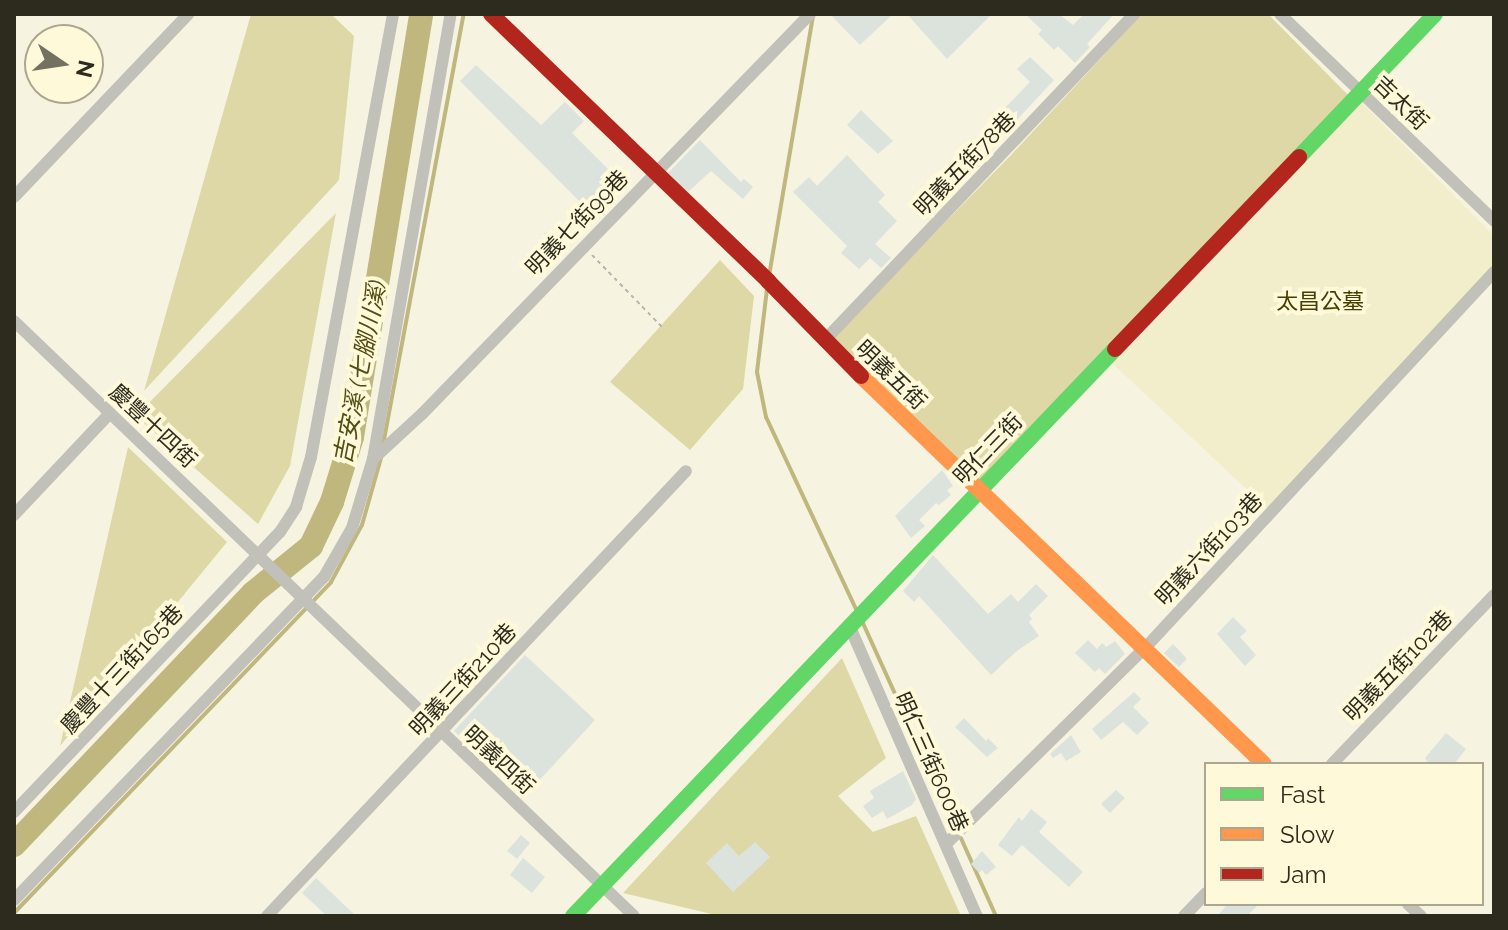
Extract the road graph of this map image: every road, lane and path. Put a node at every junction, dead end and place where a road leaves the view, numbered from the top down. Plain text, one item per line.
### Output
1 (188, 14) edge
2 (393, 14) edge
3 (451, 14) edge
4 (810, 14) edge
5 (1134, 14) edge
6 (1280, 14) edge
7 (1435, 14) edge
8 (501, 17) edge
9 (1361, 92) junction
10 (652, 173) junction
11 (14, 197) edge
12 (1494, 221) edge
13 (583, 246) junction
14 (1494, 272) edge
15 (14, 321) edge
16 (663, 328) dead end
17 (824, 341) junction
18 (110, 413) junction
19 (373, 459) junction
20 (686, 471) dead end
21 (980, 490) junction
22 (14, 515) edge
23 (262, 556) junction
24 (298, 595) junction
25 (1494, 595) edge
26 (855, 618) junction
27 (1145, 648) junction
28 (441, 733) junction
29 (1262, 762) edge
30 (1334, 762) edge
31 (14, 812) edge
32 (946, 844) junction
33 (602, 885) junction
34 (1204, 895) edge
35 (14, 900) edge
36 (267, 916) edge
37 (573, 916) edge
38 (634, 916) edge
39 (977, 916) edge
40 (1184, 916) edge

1 - 11 street
2 - 23 street, 慶豐十三街165巷
3 - 19 street
4 - 10 street, 明義七街99巷
5 - 17 street, 明義五街78巷
6 - 9 street, 吉太街
7 - 9 street, 明仁三街
8 - 10 street, 明義五街
9 - 12 street, 吉太街
9 - 21 street, 明仁三街
10 - 13 street, 明義七街99巷
10 - 17 street, 明義五街
13 - 16 path
13 - 19 street, 明義七街99巷
14 - 27 street, 明義六街103巷
15 - 18 street, 慶豐十四街
17 - 21 street, 明義五街
18 - 22 street
18 - 23 street, 慶豐十四街
19 - 24 street
20 - 28 street, 明義三街210巷
21 - 26 street, 明仁三街
21 - 27 street, 明義五街
23 - 24 street, 慶豐十四街
23 - 31 street, 慶豐十三街165巷
24 - 28 street, 明義四街
24 - 35 street
25 - 30 street, 明義五街102巷
26 - 32 street, 明仁三街600巷
26 - 33 street, 明仁三街
27 - 29 street, 明義五街
27 - 32 street, 明義六街103巷
28 - 33 street, 明義四街
28 - 36 street, 明義三街210巷
32 - 39 street, 明仁三街600巷
33 - 37 street, 明仁三街
33 - 38 street, 明義四街
34 - 40 street

